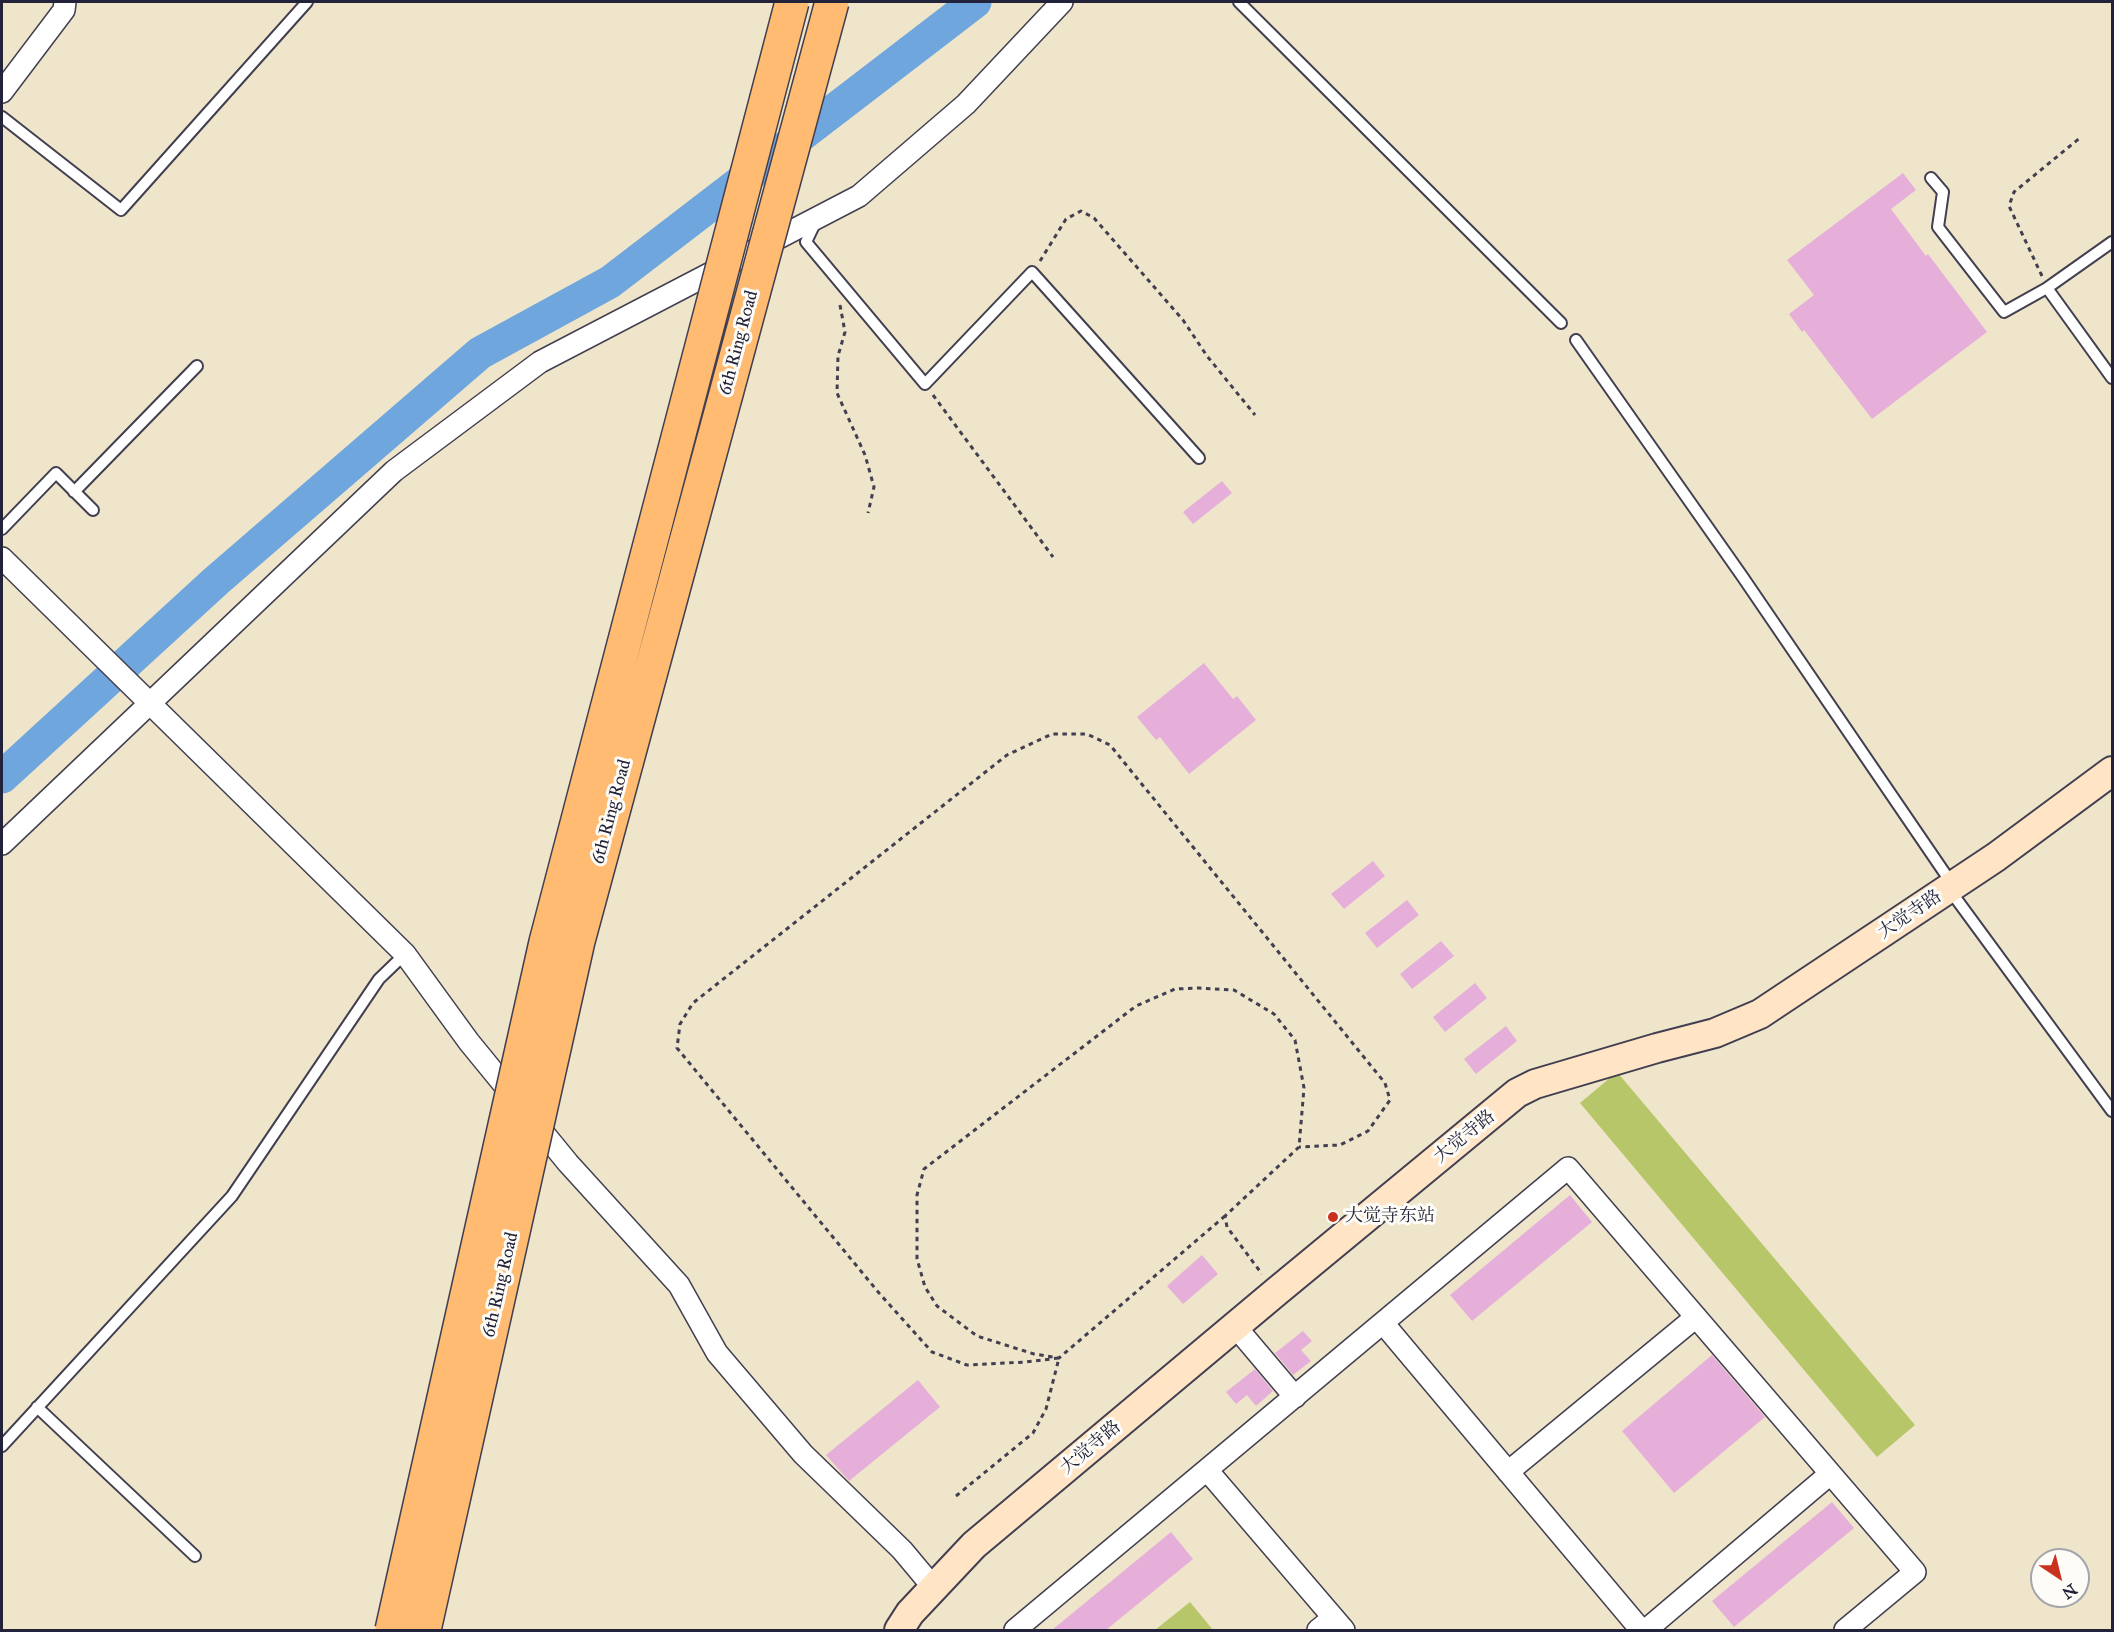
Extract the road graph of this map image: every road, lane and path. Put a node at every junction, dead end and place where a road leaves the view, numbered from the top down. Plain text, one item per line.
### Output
1 (65, 2) edge
2 (307, 2) edge
3 (792, 2) edge
4 (832, 2) edge
5 (1062, 2) edge
6 (1239, 2) edge
7 (2, 92) edge
8 (2, 117) edge
9 (2081, 137) dead end
10 (1931, 178) dead end
11 (817, 218) junction
12 (2112, 242) edge
13 (1032, 272) junction
14 (834, 277) junction
15 (2047, 288) junction
16 (1561, 323) dead end
17 (1576, 340) dead end
18 (197, 366) dead end
19 (2112, 378) edge
20 (925, 384) junction
21 (1255, 415) dead end
22 (1199, 458) dead end
23 (74, 492) junction
24 (93, 510) dead end
25 (868, 513) dead end
26 (2, 529) edge
27 (1053, 557) dead end
28 (2, 558) edge
29 (149, 704) junction
30 (2112, 771) edge
31 (2, 844) edge
32 (1948, 889) junction
33 (405, 954) junction
34 (2112, 1111) edge
35 (1299, 1147) junction
36 (1225, 1216) junction
37 (1276, 1292) junction
38 (1696, 1317) junction
39 (1383, 1323) junction
40 (1235, 1326) junction
41 (1059, 1358) junction
42 (1295, 1397) junction
43 (37, 1407) junction
44 (2, 1446) edge
45 (1207, 1470) junction
46 (1508, 1472) junction
47 (1830, 1474) junction
48 (956, 1496) dead end
49 (195, 1556) dead end
50 (933, 1587) junction
51 (1332, 1626) edge
52 (392, 1630) edge
53 (424, 1630) edge
54 (899, 1630) edge
55 (1015, 1630) edge
56 (1644, 1630) edge
57 (1845, 1630) edge

1 - 7 street
2 - 8 lane
3 - 52 highway, 6th Ring Road, bridge
4 - 53 highway, 6th Ring Road, bridge
5 - 11 street
6 - 16 lane
9 - 15 path
10 - 15 lane
11 - 14 lane
11 - 29 street
12 - 15 lane
13 - 20 lane
13 - 21 path
13 - 22 lane
14 - 20 lane
14 - 25 path
15 - 19 lane
17 - 32 lane
18 - 23 lane
20 - 27 path
23 - 24 lane
23 - 26 lane
28 - 29 street
29 - 31 street
29 - 33 street
30 - 32 main road, 大觉寺路
32 - 34 lane
32 - 37 main road, 大觉寺路
33 - 43 lane
33 - 50 street
35 - 36 path
35 - 41 path
35 - 41 path
36 - 37 path
36 - 41 path
37 - 40 main road, 大觉寺路
38 - 39 street
38 - 46 street
38 - 47 street
39 - 42 street
39 - 46 street
40 - 42 street
40 - 50 main road, 大觉寺路
41 - 48 path
42 - 45 street
43 - 44 lane
43 - 49 lane
45 - 51 street
45 - 55 street
46 - 56 street
47 - 56 street
47 - 57 street
50 - 54 main road, 大觉寺路

